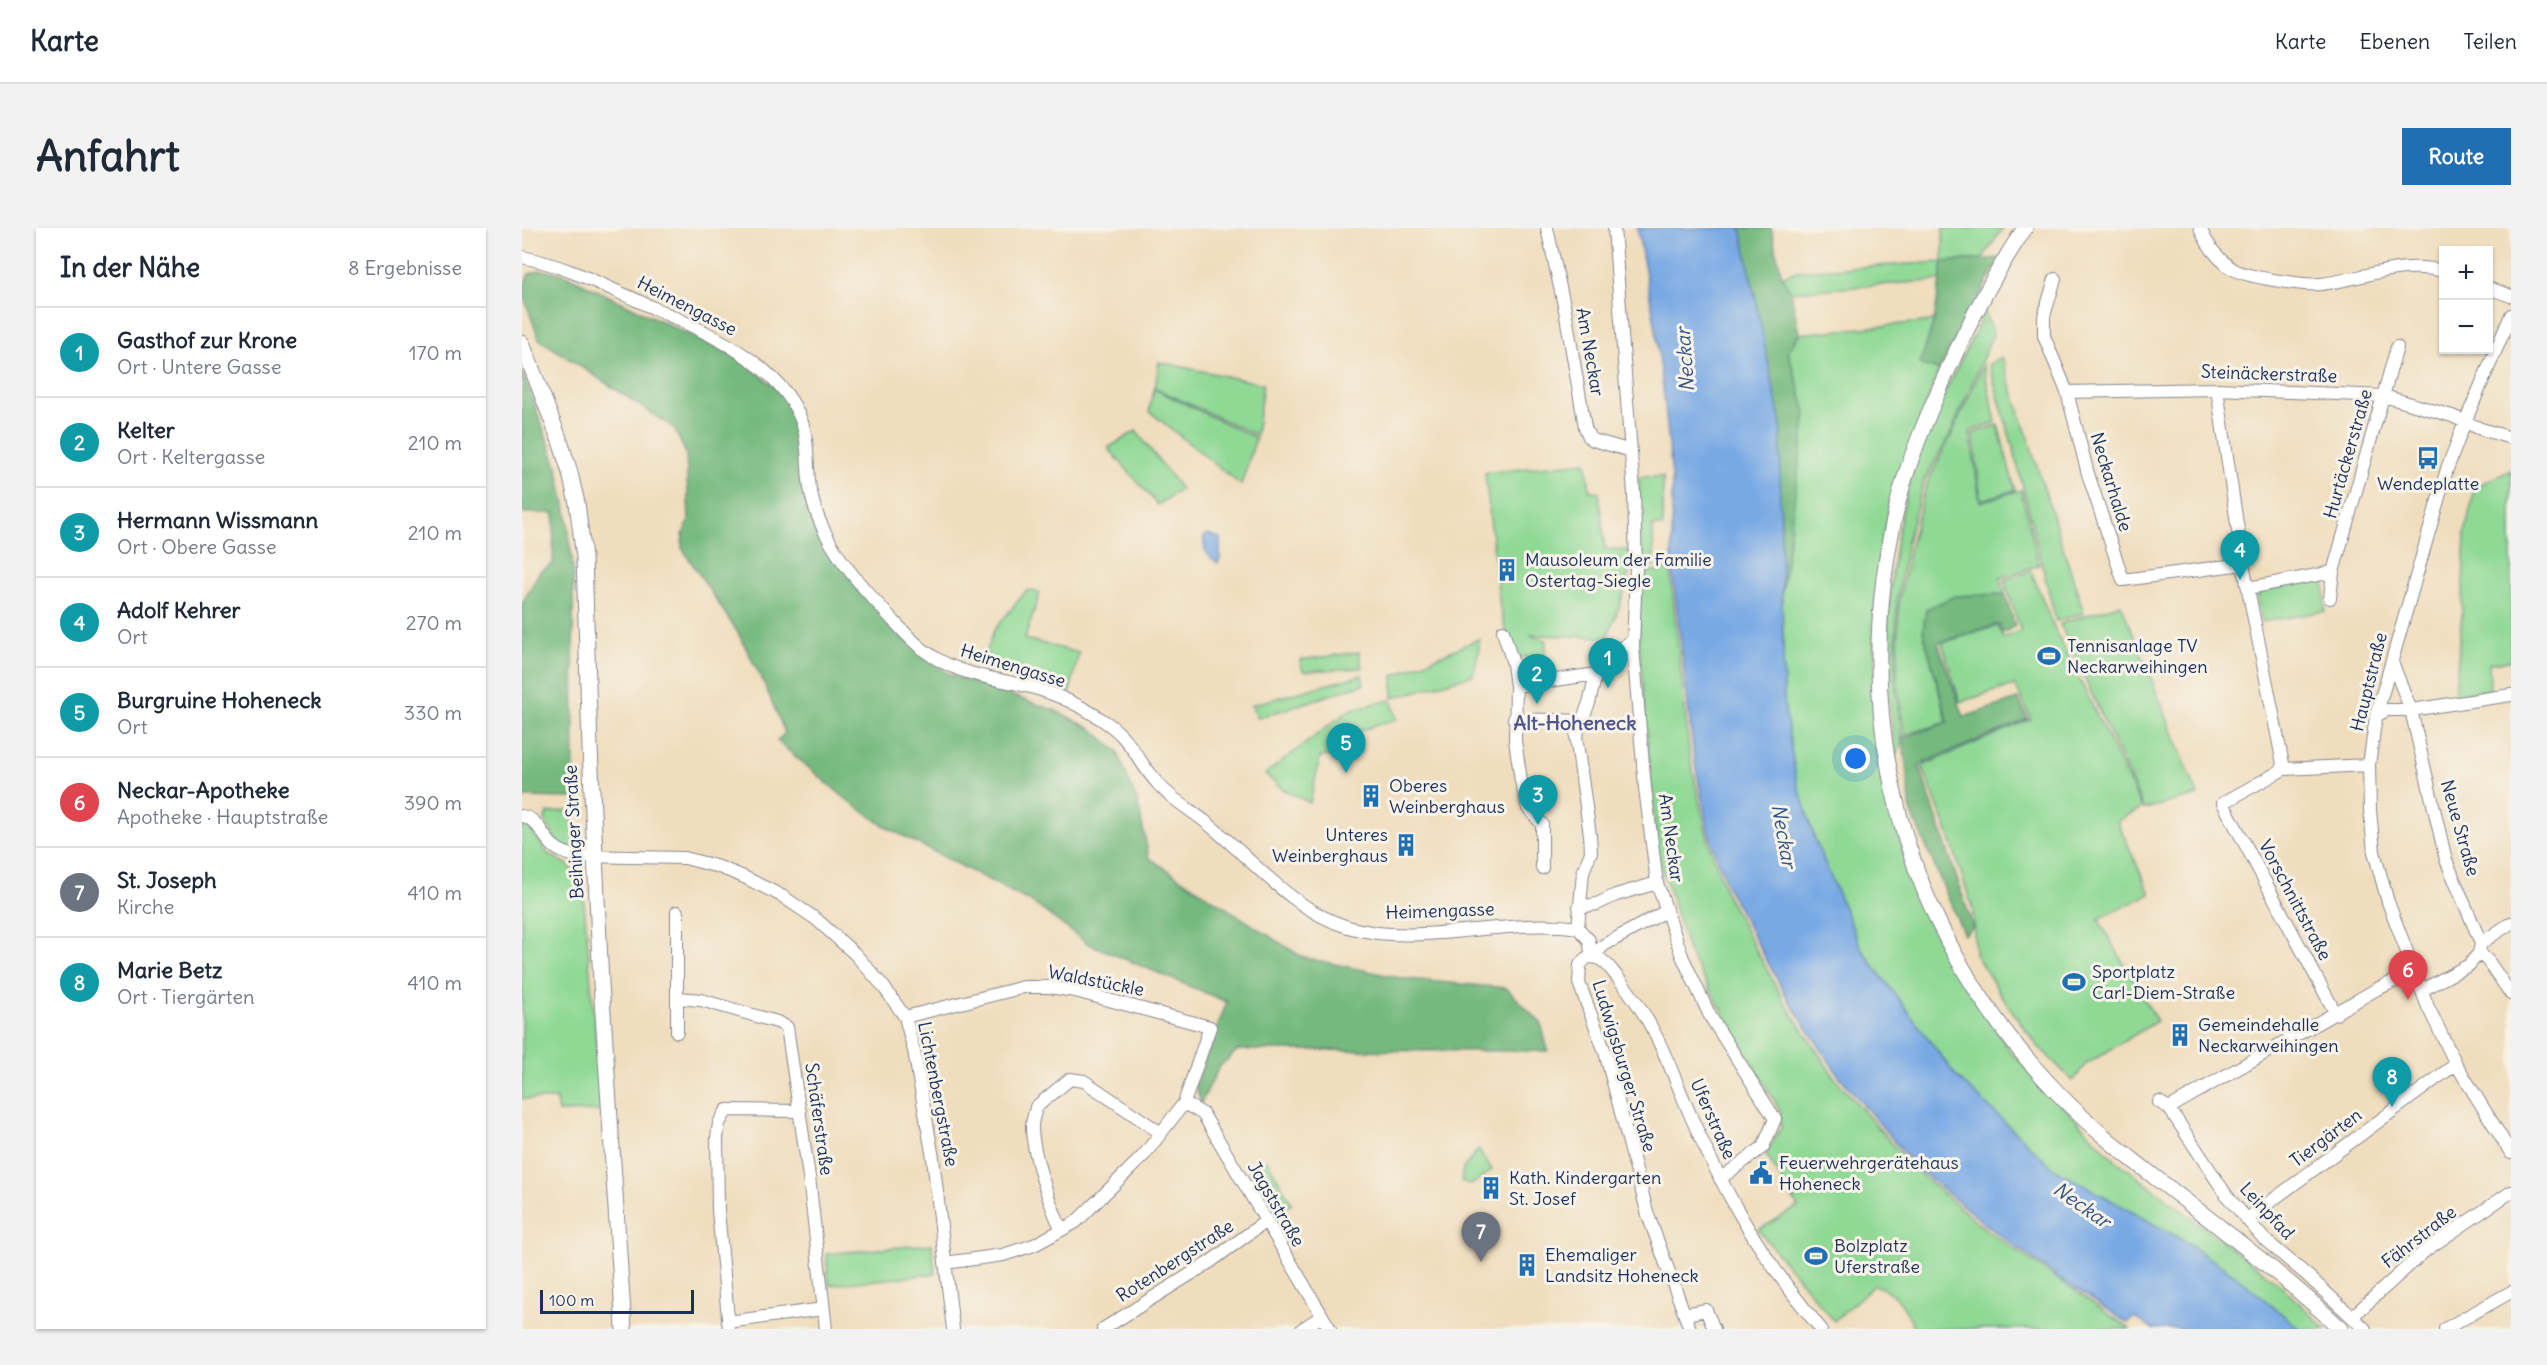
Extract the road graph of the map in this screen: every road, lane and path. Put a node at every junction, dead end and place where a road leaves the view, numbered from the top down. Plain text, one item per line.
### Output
1 (1547, 228) edge
2 (1614, 228) edge
3 (2025, 228) edge
4 (2200, 228) edge
5 (522, 257) edge
6 (2439, 269) edge
7 (2055, 279) dead end
8 (2493, 290) edge
9 (2511, 296) edge
10 (2511, 315) edge
11 (522, 343) edge
12 (2397, 347) dead end
13 (2217, 389) junction
14 (2067, 392) junction
15 (2384, 396) junction
16 (2465, 422) junction
17 (2511, 438) edge
18 (1631, 451) junction
19 (2243, 564) junction
20 (2333, 572) junction
21 (2248, 588) junction
22 (2330, 598) dead end
23 (1503, 631) dead end
24 (1633, 640) junction
25 (2392, 662) junction
26 (1596, 674) junction
27 (1516, 686) junction
28 (2510, 699) edge
29 (2411, 710) junction
30 (2376, 716) junction
31 (1514, 719) junction
32 (1582, 721) junction
33 (2369, 765) junction
34 (2284, 769) junction
35 (522, 816) edge
36 (595, 856) junction
37 (1542, 868) dead end
38 (1657, 883) junction
39 (1579, 907) junction
40 (1666, 911) junction
41 (677, 912) dead end
42 (2511, 923) edge
43 (1578, 928) junction
44 (2480, 948) junction
45 (1592, 957) junction
46 (2415, 972) junction
47 (2422, 990) junction
48 (2511, 994) edge
49 (678, 998) junction
50 (2336, 1014) junction
51 (906, 1017) junction
52 (677, 1032) dead end
53 (2456, 1064) junction
54 (1184, 1103) junction
55 (800, 1111) junction
56 (1161, 1133) junction
57 (2511, 1153) edge
58 (1720, 1179) junction
59 (2511, 1192) edge
60 (2247, 1220) junction
61 (1266, 1221) junction
62 (1062, 1230) junction
63 (945, 1263) junction
64 (2511, 1292) edge
65 (824, 1309) junction
66 (1685, 1314) junction
67 (1322, 1316) junction
68 (2353, 1316) junction
69 (728, 1326) edge
70 (624, 1329) edge
71 (826, 1329) edge
72 (953, 1329) edge
73 (1103, 1329) edge
74 (1302, 1329) edge
75 (1330, 1329) edge
76 (1690, 1329) edge
77 (1714, 1329) edge
78 (1821, 1329) edge
79 (2342, 1329) edge
80 (2365, 1329) edge
81 (2445, 1329) edge

1 - 18 street, Am Neckar
2 - 18 street, Am Neckar
3 - 79 main road
4 - 6 street
5 - 43 street, Heimengasse
7 - 14 street, Neckarhalde
8 - 9 street
10 - 16 street, Hauptstraße
11 - 36 main road, Beihinger Straße
12 - 15 street, Hurtäckerstraße
13 - 14 street, Steinäckerstraße
13 - 15 street, Steinäckerstraße
13 - 19 street
14 - 19 street, Neckarhalde
15 - 16 street, Steinäckerstraße
15 - 20 street, Hurtäckerstraße
16 - 17 street, Steinäckerstraße
16 - 25 street, Hauptstraße
18 - 24 street, Am Neckar
19 - 21 street
20 - 21 street
20 - 22 street, Hurtäckerstraße
21 - 34 street
23 - 27 street
24 - 26 street
24 - 38 street, Am Neckar
25 - 29 street, Neue Straße
25 - 30 street, Hauptstraße
26 - 27 street
26 - 32 street
27 - 31 street
28 - 29 street
29 - 30 street
29 - 44 street, Neue Straße
30 - 33 street, Hauptstraße
31 - 32 street
31 - 37 street
32 - 39 street
33 - 34 street
33 - 46 street, Hauptstraße
34 - 50 street, Vorschnittstraße
35 - 36 street, Lichtenbergstraße
36 - 51 street, Lichtenbergstraße
36 - 70 main road, Beihinger Straße
38 - 39 street
38 - 40 street, Am Neckar
39 - 43 street
40 - 45 street
40 - 58 street, Am Neckar
41 - 49 street
42 - 44 street
43 - 45 street
44 - 47 street
44 - 48 street, Neue Straße
45 - 58 street, Uferstraße
45 - 66 street, Ludwigsburger Straße
46 - 47 street, Hauptstraße
46 - 50 street
47 - 53 street, Hauptstraße
49 - 52 street
49 - 55 street, Schäferstraße
50 - 60 street, Leinpfad
51 - 54 street, Waldstückle
51 - 63 street, Lichtenbergstraße
53 - 57 street, Hauptstraße
53 - 60 street, Tiergärten
54 - 56 street
54 - 61 street, Jagststraße
55 - 65 street, Schäferstraße
55 - 69 street
56 - 62 street
56 - 62 street
58 - 78 street, Uferstraße
59 - 68 street, Fährstraße
60 - 68 street, Leinpfad
61 - 67 street, Jagststraße
61 - 73 street, Rotenbergstraße
62 - 63 street
63 - 72 street, Lichtenbergstraße
64 - 81 street
65 - 69 street
65 - 71 street, Schäferstraße
66 - 76 street, Ludwigsburger Straße
66 - 77 street
67 - 74 street
67 - 75 street, Jagststraße
68 - 80 street, Leinpfad

